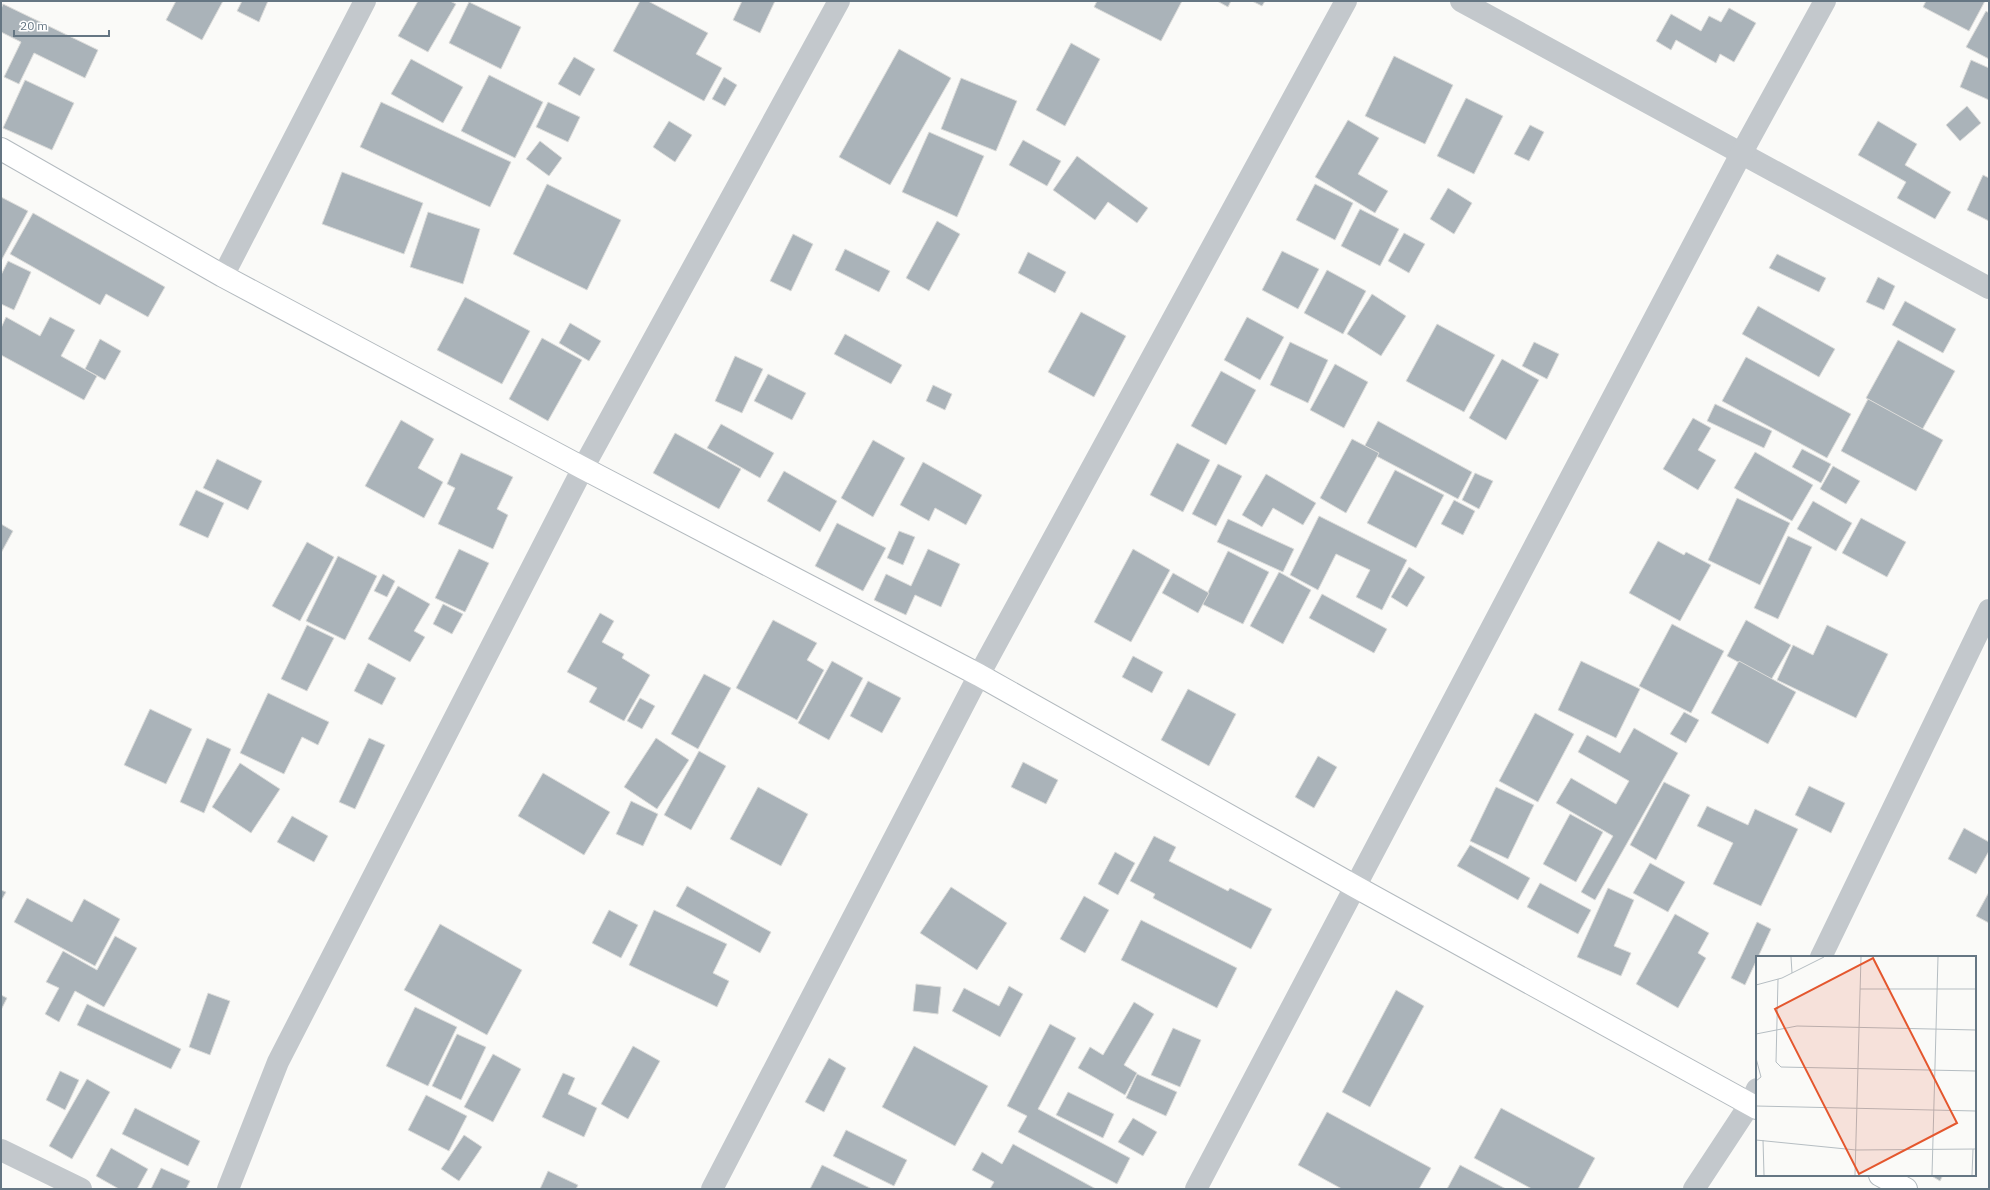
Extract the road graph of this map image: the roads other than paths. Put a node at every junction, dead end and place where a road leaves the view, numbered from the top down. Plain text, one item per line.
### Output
1 (365, 1) edge
2 (839, 1) edge
3 (1346, 1) edge
4 (1461, 1) edge
5 (1825, 1) edge
6 (1, 149) edge
7 (1741, 154) junction
8 (223, 276) junction
9 (1989, 288) edge
10 (583, 468) junction
11 (1989, 610) edge
12 (979, 675) junction
13 (1356, 887) junction
14 (1821, 956) edge
15 (1755, 1100) edge
16 (1, 1150) edge
17 (1882, 1176) edge
18 (81, 1189) edge
19 (228, 1189) edge
20 (712, 1189) edge
21 (1196, 1189) edge
22 (1694, 1189) edge
23 (1906, 1189) edge

1 - 8 street
2 - 10 street
3 - 12 street
4 - 7 street
5 - 7 street
6 - 8 street
7 - 9 street
7 - 13 street
8 - 10 street
10 - 12 street
10 - 19 street
11 - 14 street
12 - 13 street
12 - 20 street
13 - 15 street
13 - 21 street
15 - 22 street
16 - 18 street
17 - 23 street

